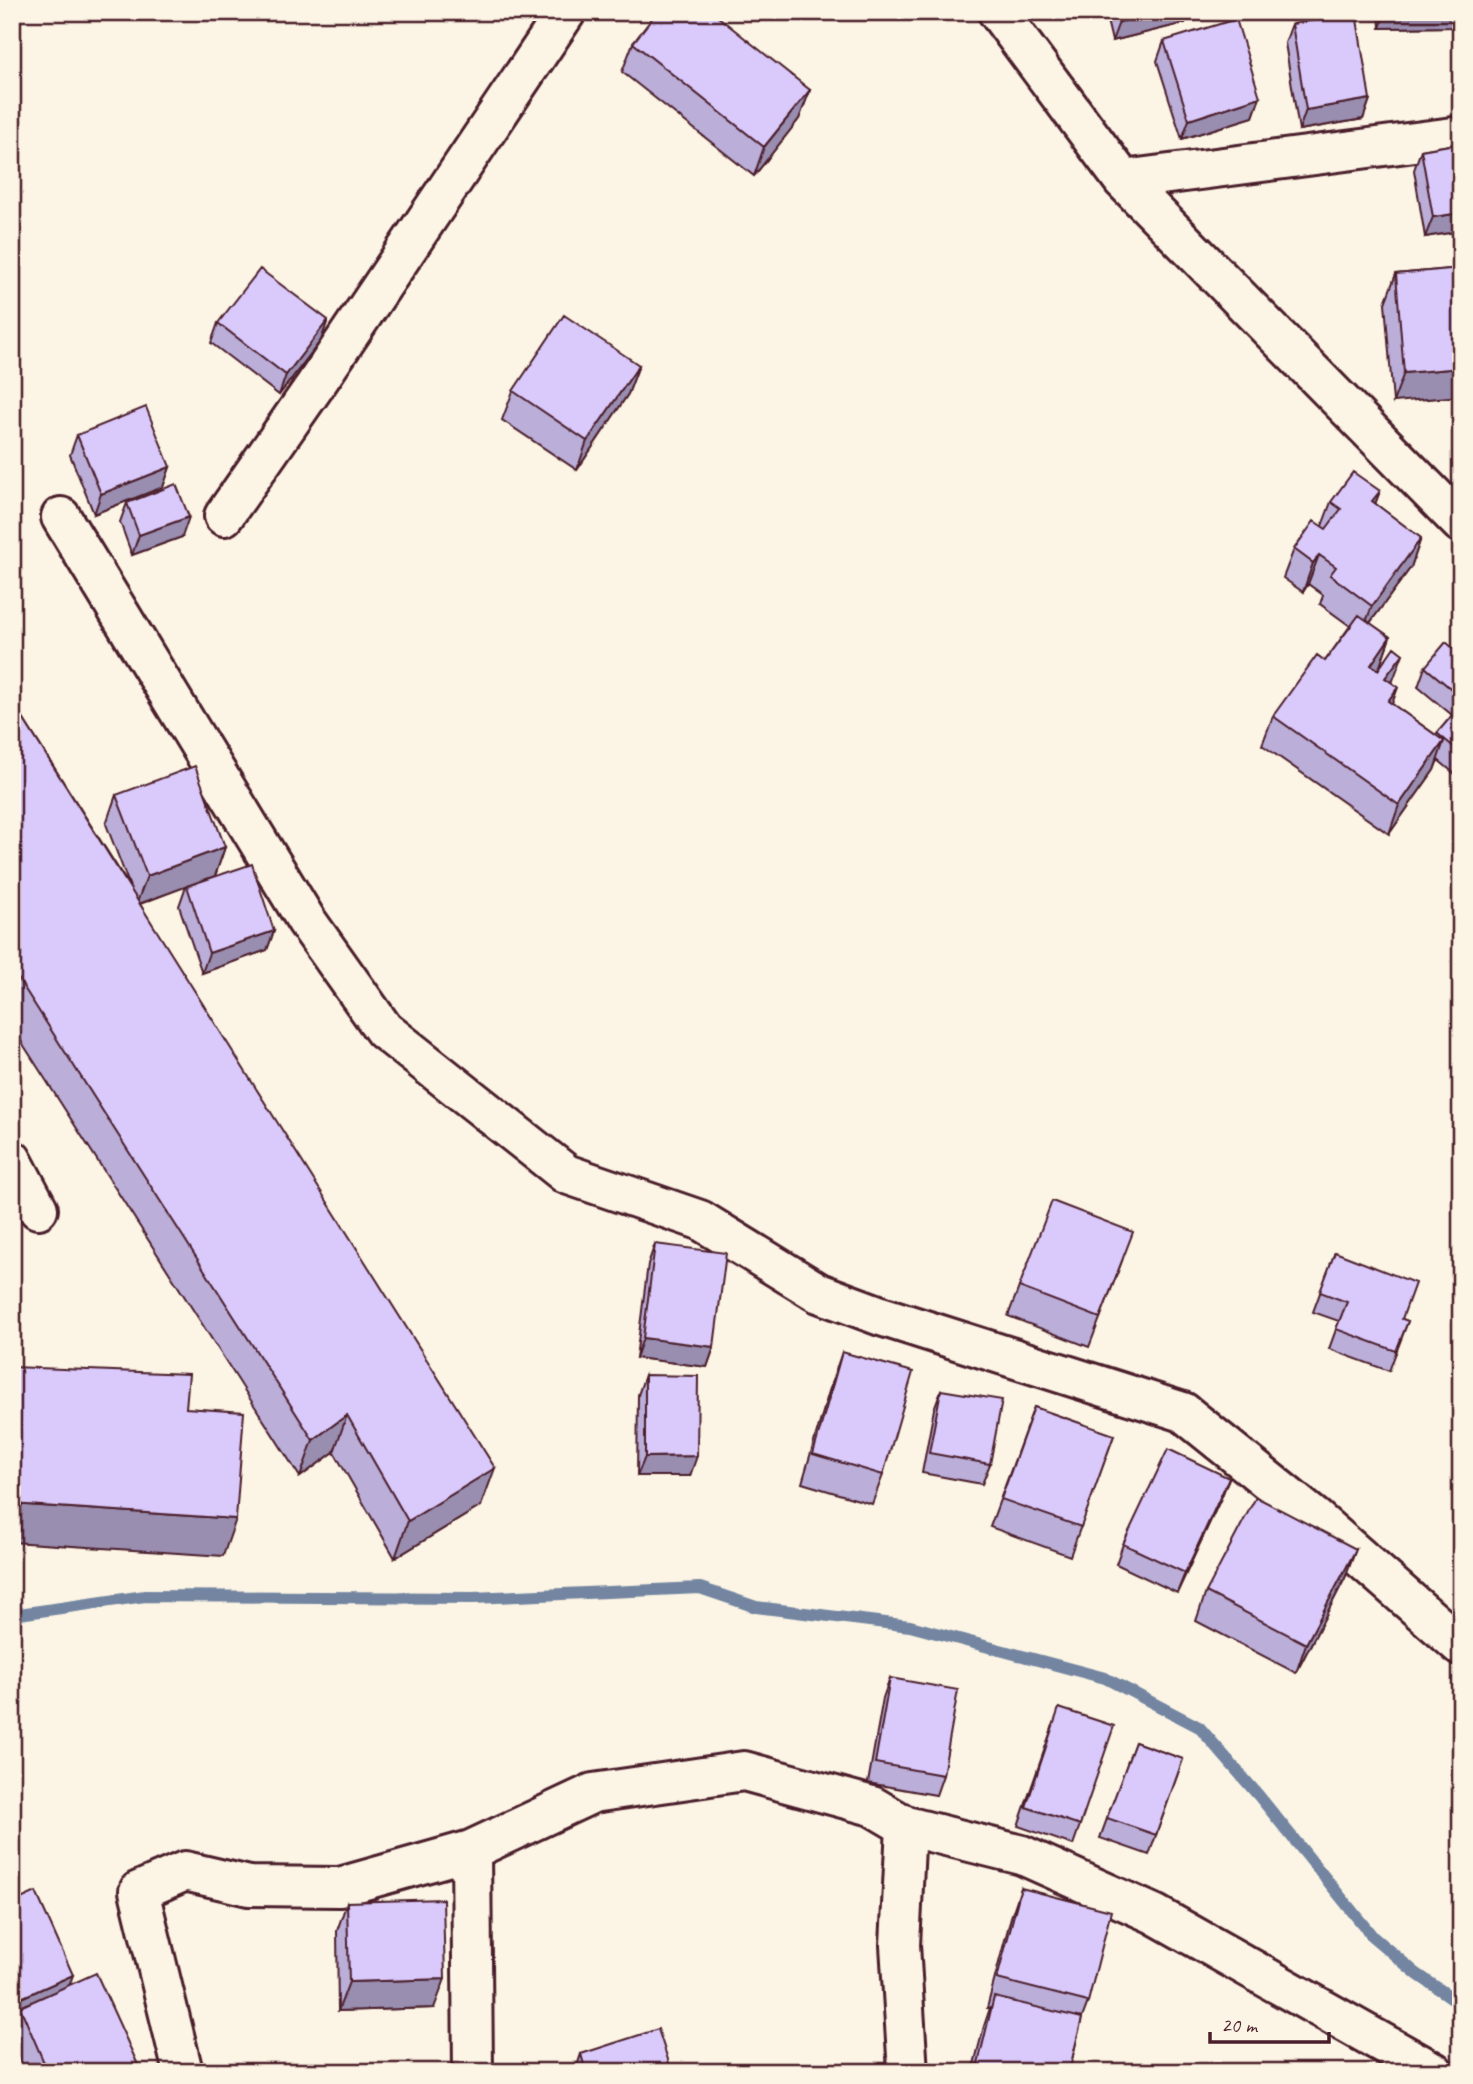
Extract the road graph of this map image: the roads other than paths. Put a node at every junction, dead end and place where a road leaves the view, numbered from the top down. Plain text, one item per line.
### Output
1 (566, 12) edge
2 (998, 12) edge
3 (1461, 136) edge
4 (1123, 180) junction
5 (224, 516) dead end
6 (61, 517) dead end
7 (1461, 523) edge
8 (12, 1160) edge
9 (38, 1209) dead end
10 (1461, 1646) edge
11 (906, 1826) junction
12 (471, 1850) junction
13 (183, 2072) edge
14 (473, 2072) edge
15 (908, 2072) edge
16 (1434, 2072) edge

1 - 5 street
2 - 4 street
3 - 4 street
4 - 7 street
6 - 10 street
8 - 9 street
11 - 12 street
11 - 15 street
11 - 16 street
12 - 13 street
12 - 14 street

